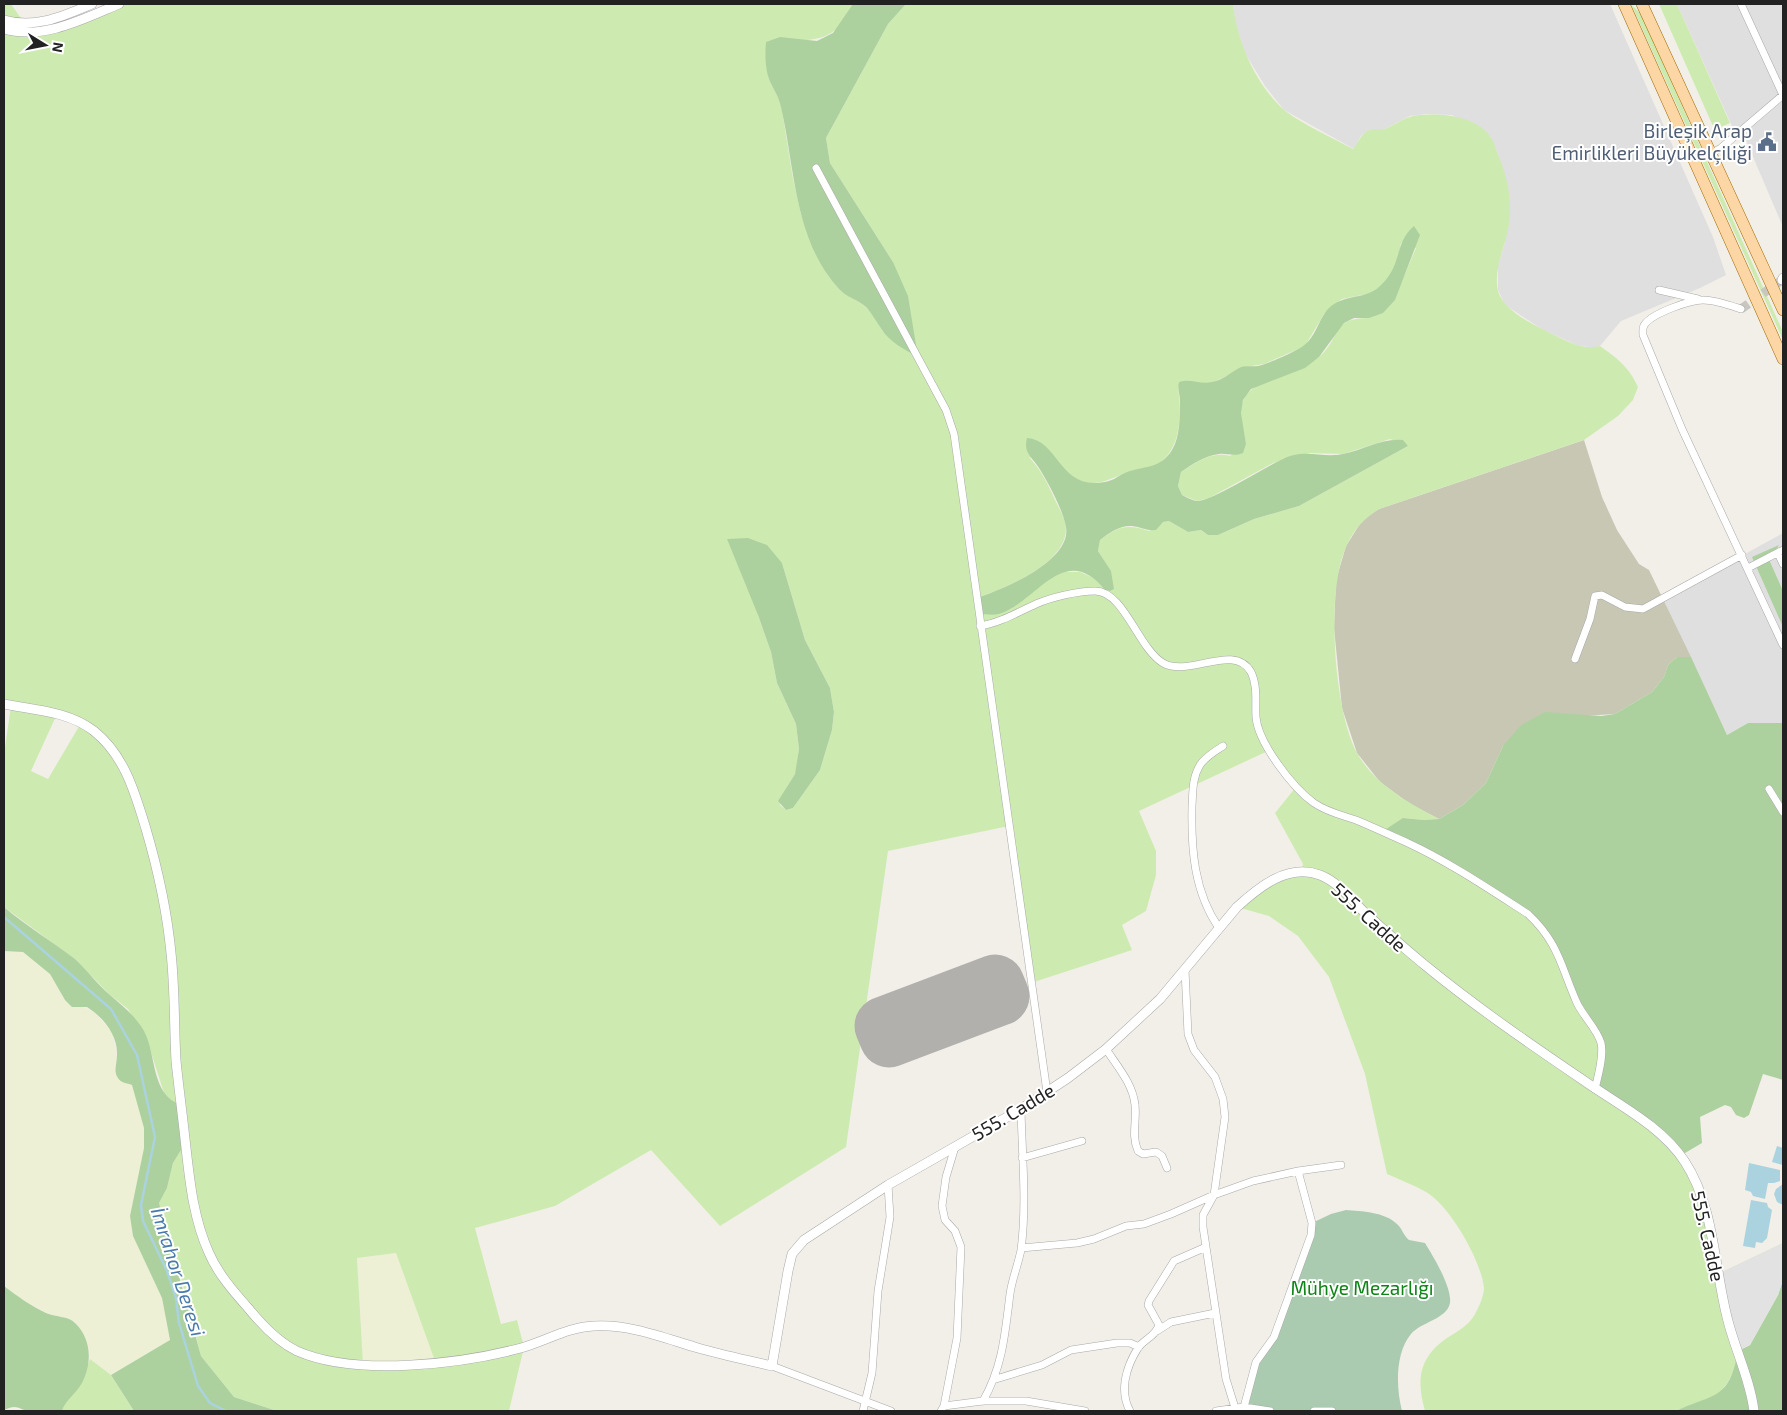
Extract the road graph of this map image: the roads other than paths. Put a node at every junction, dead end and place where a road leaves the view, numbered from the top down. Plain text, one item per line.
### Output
1 (92, 4) edge
2 (119, 4) edge
3 (1624, 4) edge
4 (1642, 4) edge
5 (1741, 4) edge
6 (4, 20) edge
7 (4, 30) edge
8 (1783, 95) edge
9 (1710, 154) junction
10 (816, 168) dead end
11 (1659, 290) dead end
12 (1701, 300) junction
13 (1741, 309) dead end
14 (1783, 310) edge
15 (1783, 359) edge
16 (1781, 551) edge
17 (1742, 555) junction
18 (1783, 564) edge
19 (1748, 568) junction
20 (980, 626) junction
21 (1783, 645) edge
22 (1575, 659) dead end
23 (4, 704) edge
24 (1223, 746) dead end
25 (1769, 789) dead end
26 (1783, 812) edge
27 (1219, 928) junction
28 (1185, 970) junction
29 (1106, 1049) junction
30 (1595, 1089) junction
31 (1047, 1092) junction
32 (1021, 1109) junction
33 (1082, 1141) dead end
34 (955, 1147) junction
35 (1022, 1158) junction
36 (1341, 1165) dead end
37 (1167, 1168) dead end
38 (1298, 1171) junction
39 (888, 1185) junction
40 (1214, 1195) junction
41 (1206, 1247) junction
42 (1021, 1248) junction
43 (1216, 1313) junction
44 (1157, 1331) junction
45 (1139, 1347) junction
46 (772, 1366) junction
47 (996, 1379) junction
48 (983, 1401) junction
49 (866, 1402) junction
50 (1244, 1407) junction
51 (943, 1409) edge
52 (863, 1411) edge
53 (891, 1411) edge
54 (1084, 1411) edge
55 (1130, 1411) edge
56 (1216, 1411) edge
57 (1236, 1411) edge
58 (1270, 1411) edge
59 (1314, 1411) edge
60 (1332, 1411) edge
61 (1754, 1411) edge

1 - 6 street
2 - 7 street
3 - 15 main road
4 - 9 main road
5 - 8 street
8 - 9 street
9 - 14 main road
10 - 20 street
11 - 12 street
12 - 13 street
12 - 17 street
16 - 18 street
16 - 19 street
17 - 19 street
17 - 22 street
19 - 21 street
20 - 30 street
20 - 31 street
23 - 46 street
24 - 27 street
25 - 26 street
27 - 28 street, 555. Cadde
27 - 30 street, 555. Cadde
28 - 29 street, 555. Cadde
28 - 40 street
29 - 31 street, 555. Cadde
29 - 37 street
30 - 61 street, 555. Cadde
31 - 32 street, 555. Cadde
32 - 34 street, 555. Cadde
32 - 35 street
33 - 35 street
34 - 39 street, 555. Cadde
34 - 51 street
35 - 42 street
36 - 38 street
38 - 40 street
38 - 50 street
39 - 46 street, 555. Cadde
39 - 49 street
40 - 41 street
40 - 42 street
41 - 43 street
41 - 44 street
42 - 47 street
43 - 44 street
43 - 57 street
44 - 45 street
45 - 47 street
45 - 55 street
46 - 49 street
47 - 48 street
48 - 51 street
48 - 54 street
49 - 52 street
49 - 53 street
50 - 57 street
50 - 58 street
56 - 57 street
59 - 60 street

